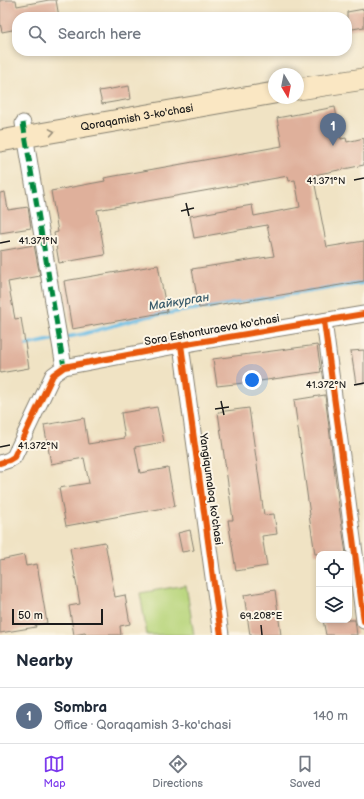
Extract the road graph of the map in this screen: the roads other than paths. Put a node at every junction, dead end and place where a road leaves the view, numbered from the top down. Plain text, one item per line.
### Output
1 (364, 67) edge
2 (304, 76) edge
3 (364, 78) edge
4 (268, 82) edge
5 (304, 88) edge
6 (268, 94) edge
7 (0, 126) edge
8 (24, 130) junction
9 (0, 141) edge
10 (364, 314) edge
11 (324, 321) junction
12 (180, 345) junction
13 (64, 367) junction
14 (0, 463) edge
15 (364, 621) edge
16 (221, 635) edge

1 - 2 main road
3 - 5 main road
4 - 8 main road, Qoraqamish 3-ko'chasi
8 -> 6 main road, Qoraqamish 3-ko'chasi
7 - 8 main road, Qoraqamish 3-ko'chasi
8 - 9 main road, Qoraqamish 3-ko'chasi
8 - 13 street
10 - 11 street, Sora Eshonturaeva ko'chasi
11 - 12 street, Sora Eshonturaeva ko'chasi
11 - 15 street
12 - 13 street, Sora Eshonturaeva ko'chasi
12 - 16 street, Yangiqumaloq ko'chasi
13 - 14 street

